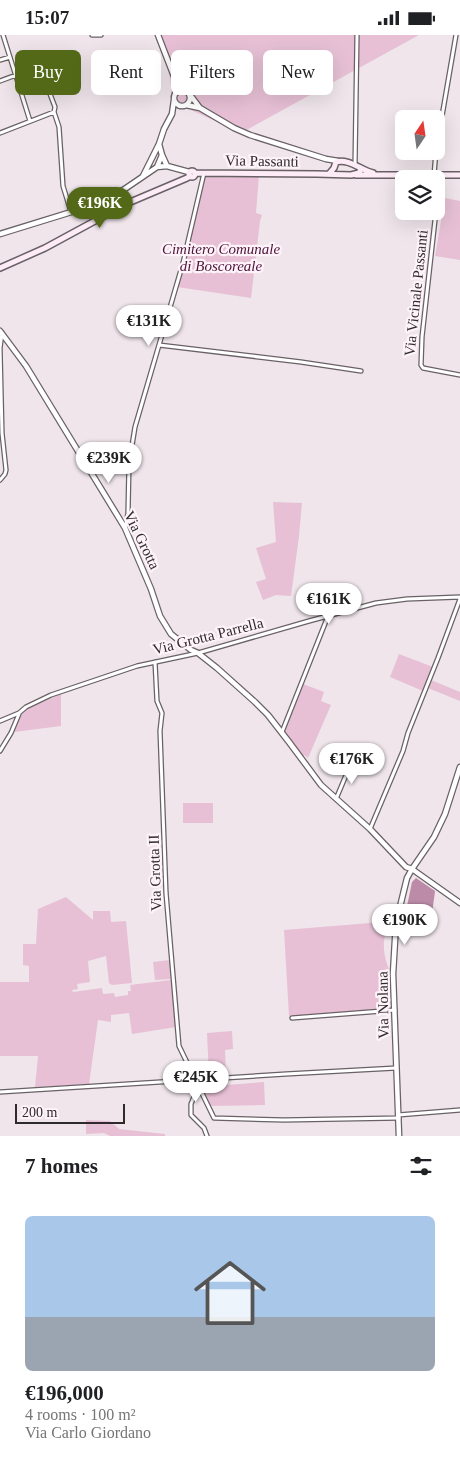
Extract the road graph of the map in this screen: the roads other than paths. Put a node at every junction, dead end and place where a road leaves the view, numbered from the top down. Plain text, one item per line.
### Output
1 (3, 35) edge
2 (92, 35) edge
3 (101, 35) edge
4 (158, 35) edge
5 (357, 35) edge
6 (456, 35) edge
7 (10, 57) junction
8 (0, 60) edge
9 (171, 69) edge
10 (15, 73) edge
11 (15, 76) edge
12 (0, 81) edge
13 (22, 95) edge
14 (50, 95) edge
15 (175, 95) edge
16 (190, 96) joint
17 (174, 100) junction
18 (184, 106) junction
19 (200, 108) junction
20 (443, 110) edge
21 (54, 112) junction
22 (172, 113) junction
23 (30, 121) junction
24 (0, 133) edge
25 (159, 144) junction
26 (162, 155) junction
27 (153, 159) junction
28 (336, 165) junction
29 (355, 165) junction
30 (166, 166) junction
31 (157, 167) junction
32 (361, 169) junction
33 (204, 172) junction
34 (191, 174) junction
35 (375, 174) junction
36 (395, 174) edge
37 (329, 175) junction
38 (344, 175) junction
39 (352, 175) junction
40 (445, 175) edge
41 (460, 175) edge
42 (142, 177) junction
43 (71, 212) junction
44 (435, 220) edge
45 (0, 234) edge
46 (0, 268) edge
47 (1, 332) edge
48 (159, 345) junction
49 (362, 371) dead end
50 (460, 375) edge
51 (0, 480) edge
52 (125, 528) junction
53 (460, 598) edge
54 (328, 616) junction
55 (198, 653) junction
56 (155, 662) junction
57 (19, 713) junction
58 (0, 721) edge
59 (282, 732) junction
60 (0, 751) edge
61 (354, 760) dead end
62 (460, 767) edge
63 (458, 779) edge
64 (336, 800) junction
65 (370, 829) junction
66 (412, 869) junction
67 (460, 903) edge
68 (395, 1010) junction
69 (292, 1017) dead end
70 (396, 1068) junction
71 (195, 1080) junction
72 (198, 1086) junction
73 (0, 1092) edge
74 (460, 1111) edge
75 (399, 1116) junction
76 (207, 1136) edge
77 (399, 1136) edge

1 - 7 street
2 - 3 street
4 - 9 street
5 - 29 street
6 - 20 street
7 - 8 street
7 - 10 street
11 - 12 street
13 - 23 street
14 - 21 street
15 - 17 street
16 - 18 street
16 - 19 street
17 - 18 street
17 - 22 street
18 - 19 street
18 - 22 street
19 - 28 street
21 - 23 street
21 - 43 street
22 - 25 street
23 - 24 street
25 - 26 street
25 - 27 street
26 - 30 street
26 - 31 street
27 - 31 street
27 - 42 street
28 - 29 main road, Via Passanti
28 - 37 main road
28 - 38 main road
29 - 32 main road, Via Passanti
30 - 31 street, Via Passanti
30 - 34 street, Via Passanti
31 - 42 street
32 - 35 main road, Via Passanti
32 - 39 main road
33 - 34 main road, Via Passanti
33 - 37 main road, Via Passanti
33 - 48 street
34 - 46 main road
35 - 36 main road, Via Passanti
35 - 39 main road, Via Passanti
37 - 38 main road, Via Passanti
38 - 39 main road, Via Passanti
40 - 41 main road, Via Passanti
42 - 43 street
43 - 45 street
44 - 50 street, Via Vicinale Passanti
47 - 51 street
47 - 52 street, Via Grotta
48 - 49 street
48 - 52 street
52 - 55 street, Via Grotta
53 - 54 street, Via Grotta Parrella
53 - 65 street
54 - 55 street, Via Grotta Parrella
54 - 59 street
55 - 56 street, Via Grotta Parrella
55 - 59 street, Via Grotta
56 - 57 street, Via Grotta Parrella
56 - 71 street, Via Grotta II
57 - 58 street, Via Grotta Parrella
57 - 60 street
59 - 64 street, Via Grotta
61 - 64 street
62 - 63 street, Via Nolana
63 - 66 street, Via Nolana
64 - 65 street, Via Grotta
65 - 66 street, Via Grotta
66 - 67 street, Via Grotta
66 - 68 street, Via Nolana
68 - 69 street
68 - 70 street, Via Nolana
70 - 71 street
70 - 75 street, Via Nolana
71 - 72 street, Via Grotta II
71 - 73 street
72 - 75 street, Via Grotta II
72 - 76 street
74 - 75 street
75 - 77 street, Via Nolana

